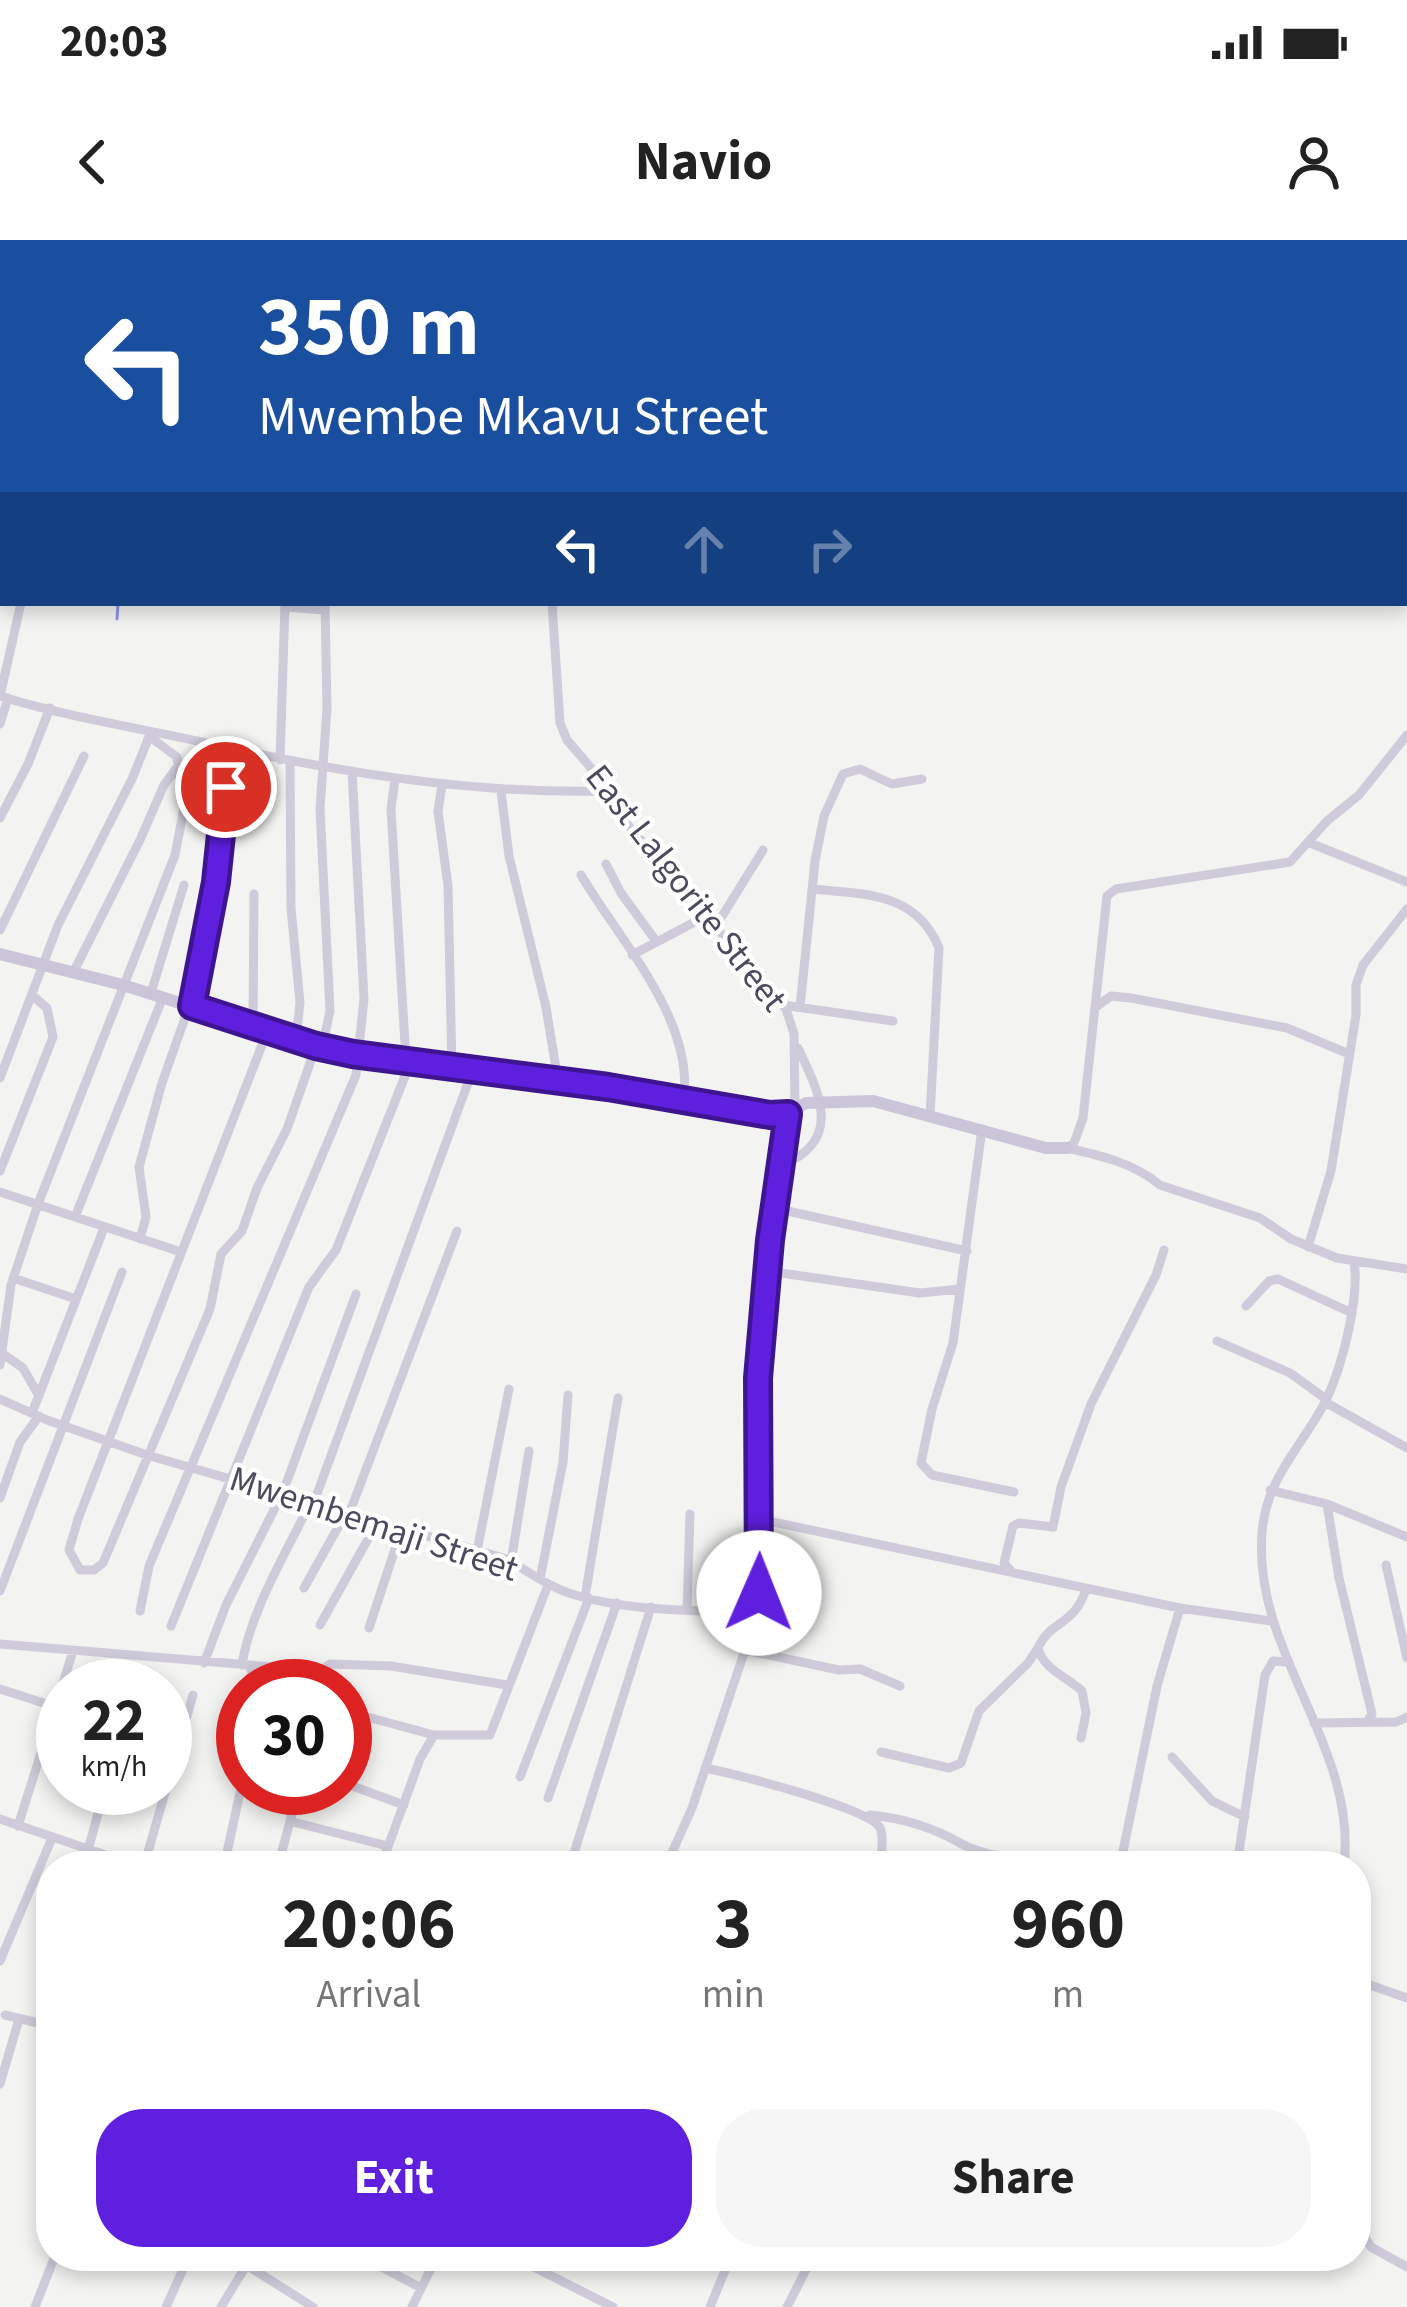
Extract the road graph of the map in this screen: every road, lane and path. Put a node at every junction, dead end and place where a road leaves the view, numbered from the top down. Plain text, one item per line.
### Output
1 (20, 606) edge
2 (285, 606) edge
3 (552, 606) edge
4 (325, 607) edge
5 (3, 697) edge
6 (50, 708) junction
7 (0, 724) edge
8 (150, 734) junction
9 (1407, 735) edge
10 (1401, 749) edge
11 (83, 756) dead end
12 (285, 761) junction
13 (178, 766) junction
14 (323, 766) junction
15 (352, 771) junction
16 (395, 779) junction
17 (922, 779) dead end
18 (442, 785) junction
19 (226, 787) dead end
20 (501, 791) junction
21 (605, 791) junction
22 (0, 818) edge
23 (1310, 843) junction
24 (763, 850) dead end
25 (606, 864) dead end
26 (581, 874) dead end
27 (1407, 882) edge
28 (184, 885) dead end
29 (812, 889) junction
30 (254, 895) dead end
31 (1407, 909) edge
32 (708, 915) junction
33 (716, 926) junction
34 (0, 931) edge
35 (656, 941) junction
36 (0, 954) edge
37 (632, 955) junction
38 (43, 964) junction
39 (73, 973) junction
40 (123, 985) junction
41 (157, 995) junction
42 (33, 996) junction
43 (783, 1004) junction
44 (192, 1006) junction
45 (1097, 1006) junction
46 (800, 1007) junction
47 (893, 1021) dead end
48 (253, 1027) junction
49 (267, 1032) junction
50 (296, 1040) junction
51 (794, 1041) junction
52 (319, 1047) junction
53 (1349, 1054) junction
54 (361, 1055) junction
55 (408, 1061) junction
56 (452, 1069) junction
57 (472, 1072) junction
58 (0, 1078) edge
59 (558, 1081) junction
60 (684, 1098) junction
61 (822, 1101) junction
62 (792, 1111) junction
63 (931, 1116) junction
64 (982, 1130) junction
65 (1067, 1148) junction
66 (780, 1166) junction
67 (0, 1171) edge
68 (0, 1192) edge
69 (38, 1204) junction
70 (774, 1208) junction
71 (75, 1217) junction
72 (104, 1228) junction
73 (457, 1231) dead end
74 (140, 1239) junction
75 (1308, 1247) junction
76 (1164, 1250) dead end
77 (967, 1251) junction
78 (182, 1252) junction
79 (1354, 1262) junction
80 (1407, 1269) edge
81 (767, 1271) junction
82 (122, 1272) dead end
83 (13, 1278) junction
84 (960, 1289) junction
85 (356, 1294) dead end
86 (76, 1300) junction
87 (3, 1305) edge
88 (1246, 1306) dead end
89 (1352, 1313) junction
90 (1217, 1341) dead end
91 (1, 1353) edge
92 (509, 1389) dead end
93 (568, 1395) dead end
94 (39, 1396) junction
95 (618, 1398) dead end
96 (0, 1399) edge
97 (1326, 1401) junction
98 (35, 1415) junction
99 (63, 1425) junction
100 (108, 1440) junction
101 (1407, 1448) edge
102 (529, 1451) dead end
103 (147, 1454) junction
104 (191, 1466) junction
105 (233, 1478) junction
106 (1270, 1490) junction
107 (283, 1492) junction
108 (1014, 1492) dead end
109 (0, 1498) edge
110 (312, 1502) junction
111 (1328, 1504) junction
112 (348, 1513) junction
113 (690, 1514) dead end
114 (759, 1519) junction
115 (377, 1523) junction
116 (401, 1531) junction
117 (1407, 1537) edge
118 (477, 1551) junction
119 (511, 1562) junction
120 (1386, 1565) dead end
121 (1013, 1573) junction
122 (544, 1582) junction
123 (304, 1588) dead end
124 (1086, 1588) junction
125 (0, 1591) edge
126 (587, 1598) junction
127 (617, 1603) junction
128 (651, 1607) junction
129 (1180, 1608) junction
130 (687, 1609) junction
131 (140, 1611) dead end
132 (754, 1613) junction
133 (1271, 1621) junction
134 (320, 1625) dead end
135 (171, 1626) dead end
136 (369, 1628) dead end
137 (0, 1644) edge
138 (1038, 1648) junction
139 (746, 1650) junction
140 (73, 1651) junction
141 (1407, 1658) edge
142 (71, 1659) edge
143 (247, 1659) edge
144 (1286, 1662) junction
145 (204, 1663) junction
146 (216, 1664) edge
147 (372, 1665) edge
148 (507, 1685) junction
149 (900, 1686) dead end
150 (0, 1689) edge
151 (193, 1695) dead end
152 (36, 1701) edge
153 (372, 1718) edge
154 (1407, 1718) edge
155 (1367, 1722) junction
156 (1314, 1723) junction
157 (434, 1735) junction
158 (1081, 1738) dead end
159 (880, 1752) dead end
160 (1172, 1757) dead end
161 (705, 1768) junction
162 (36, 1770) edge
163 (520, 1777) dead end
164 (372, 1793) edge
165 (548, 1798) dead end
166 (404, 1805) junction
167 (98, 1815) edge
168 (235, 1815) edge
169 (294, 1815) edge
170 (862, 1816) junction
171 (1245, 1817) junction
172 (0, 1820) edge
173 (293, 1822) junction
174 (18, 1826) junction
175 (52, 1838) junction
176 (388, 1846) junction
177 (88, 1850) joint
178 (46, 1851) edge
179 (146, 1851) edge
180 (227, 1851) edge
181 (283, 1851) edge
182 (386, 1851) edge
183 (575, 1851) edge
184 (672, 1851) edge
185 (883, 1851) edge
186 (986, 1851) edge
187 (1123, 1851) edge
188 (1239, 1851) edge
189 (1345, 1851) edge
190 (36, 1876) edge
191 (0, 1960) edge
192 (1371, 1985) edge
193 (0, 1998) edge
194 (1407, 1998) edge
195 (3, 2014) edge
196 (19, 2019) junction
197 (36, 2023) edge
198 (0, 2084) edge
199 (1371, 2247) edge
200 (1407, 2267) edge
201 (49, 2271) edge
202 (182, 2271) edge
203 (242, 2271) edge
204 (264, 2271) edge
205 (390, 2271) edge
206 (430, 2271) edge
207 (542, 2271) edge
208 (725, 2271) edge
209 (806, 2271) edge
210 (422, 2288) junction
211 (35, 2307) edge
212 (166, 2307) edge
213 (221, 2307) edge
214 (313, 2307) edge
215 (412, 2307) edge
216 (613, 2307) edge
217 (710, 2307) edge
218 (787, 2307) edge

1 - 5 street
2 - 12 street
3 - 21 street, East Lalgorite Street
4 - 14 street
5 - 6 street
5 - 7 street
6 - 8 street
6 - 22 street
8 - 12 street
8 - 13 street
8 - 38 street
9 - 10 street
10 - 23 street
11 - 34 street
12 - 14 street
12 - 50 street
13 - 39 street
13 - 40 street
14 - 15 street
14 - 52 street
15 - 16 street
15 - 54 street
16 - 18 street
16 - 55 street
17 - 29 street
18 - 20 street
18 - 56 street
19 - 44 street
20 - 21 street
20 - 59 street
21 - 32 street, East Lalgorite Street
23 - 27 street
23 - 45 street
24 - 33 street
25 - 35 street
26 - 37 street
28 - 41 street
29 - 46 street
29 - 63 street
30 - 48 street
31 - 53 street
32 - 33 street, East Lalgorite Street
32 - 35 street
33 - 43 street, East Lalgorite Street
35 - 37 street
36 - 38 street
37 - 60 street
38 - 39 street
38 - 42 street
39 - 40 street
40 - 41 street
40 - 69 street
41 - 44 street
41 - 71 street
42 - 58 street
42 - 67 street
43 - 46 street
43 - 51 street, East Lalgorite Street
44 - 48 street
44 - 74 street
45 - 53 street
45 - 65 street
46 - 47 street
48 - 49 street
49 - 50 street
49 - 78 street
50 - 52 street
51 - 61 street
51 - 62 street, East Lalgorite Street
52 - 54 street
52 - 103 street
53 - 75 street
54 - 55 street
54 - 104 street
55 - 56 street
55 - 105 street
56 - 57 street
57 - 59 street
57 - 110 street
59 - 60 street
60 - 62 street
61 - 62 street
61 - 63 street
61 - 66 street
62 - 66 street, East Lalgorite Street
63 - 64 street
64 - 65 street
64 - 77 street
65 - 75 street
66 - 70 street, East Lalgorite Street
68 - 69 street
69 - 71 street
69 - 83 street
70 - 77 street
70 - 81 street, East Lalgorite Street
71 - 72 street
72 - 74 street
72 - 86 street
73 - 112 street
74 - 78 street
75 - 79 street
76 - 121 street
77 - 84 street
78 - 100 street
79 - 80 street
79 - 89 street
81 - 84 street
81 - 114 street, East Lalgorite Street
82 - 99 street
83 - 86 street
83 - 87 street
84 - 108 street
85 - 107 street
86 - 94 street
87 - 91 street
88 - 89 street
89 - 97 street
90 - 97 street
91 - 94 street
92 - 118 street
93 - 122 street
94 - 98 street
95 - 126 street
96 - 98 street, Mwembemaji Street
97 - 101 street
97 - 106 street
98 - 99 street, Mwembemaji Street
98 - 109 street
99 - 100 street, Mwembemaji Street
99 - 125 street
100 - 103 street, Mwembemaji Street
100 - 103 street
102 - 119 street
103 - 104 street, Mwembemaji Street
104 - 105 street, Mwembemaji Street
104 - 131 street
105 - 107 street, Mwembemaji Street
105 - 135 street
106 - 111 street
106 - 133 street
107 - 110 street, Mwembemaji Street
107 - 145 street
110 - 112 street, Mwembemaji Street
110 - 143 street
111 - 117 street
111 - 155 street
112 - 115 street, Mwembemaji Street
112 - 123 street
113 - 130 street
114 - 121 street
114 - 132 street, East Lalgorite Street
115 - 116 street, Mwembemaji Street
115 - 134 street
116 - 118 street, Mwembemaji Street
116 - 136 street
118 - 119 street, Mwembemaji Street
119 - 122 street, Mwembemaji Street
120 - 141 street
121 - 124 street
122 - 126 street, Mwembemaji Street
122 - 148 street
124 - 129 street
124 - 138 street
126 - 127 street, Mwembemaji Street
126 - 163 street
127 - 128 street, Mwembemaji Street
127 - 165 street
128 - 130 street, Mwembemaji Street
128 - 183 street
129 - 133 street
129 - 187 street
130 - 132 street, Mwembemaji Street
132 - 139 street, East Lalgorite Street
133 - 144 street
137 - 140 street
138 - 158 street
138 - 159 street
139 - 149 street
139 - 161 street, East Lalgorite Street
140 - 142 street
140 - 145 street
144 - 156 street
144 - 171 street
145 - 146 street
147 - 148 street
148 - 157 street
150 - 152 street
151 - 179 street
153 - 157 street
154 - 155 street
155 - 156 street
156 - 189 street
157 - 166 street
160 - 171 street
161 - 170 street
161 - 184 street, East Lalgorite Street
162 - 174 street
164 - 166 street
166 - 176 street
167 - 177 street
168 - 180 street
169 - 173 street
170 - 185 street
170 - 186 street
171 - 188 street
172 - 174 street
173 - 176 street
173 - 181 street
174 - 175 street
175 - 177 street
175 - 178 street
176 - 182 street
190 - 191 street
192 - 194 street
193 - 195 street
195 - 196 street
196 - 197 street
196 - 198 street
199 - 200 street
201 - 211 street
202 - 212 street
203 - 213 street
204 - 214 street
205 - 210 street
206 - 210 street
207 - 216 street
208 - 217 street
209 - 218 street
210 - 215 street

